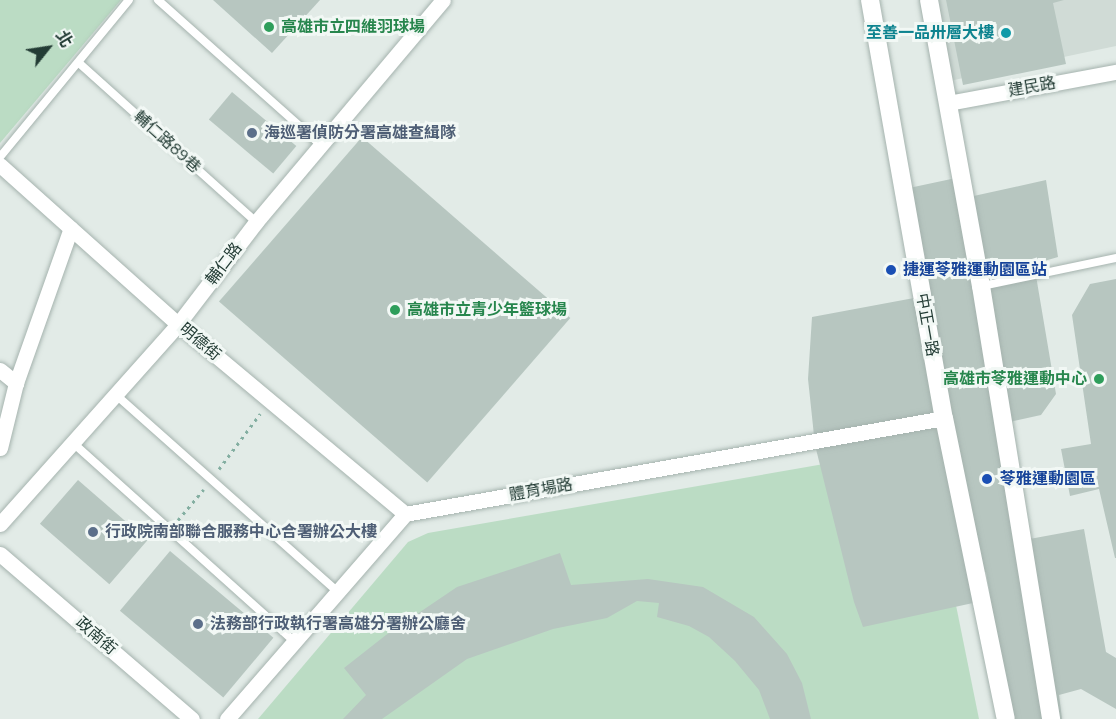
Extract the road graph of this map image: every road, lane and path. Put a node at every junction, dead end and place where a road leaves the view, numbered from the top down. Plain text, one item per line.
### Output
1 (129, 0) edge
2 (158, 0) edge
3 (443, 0) edge
4 (870, 0) edge
5 (928, 0) edge
6 (79, 63) junction
7 (1116, 72) edge
8 (948, 103) junction
9 (321, 146) junction
10 (0, 157) edge
11 (0, 165) edge
12 (256, 222) junction
13 (71, 228) junction
14 (1116, 258) edge
15 (981, 286) junction
16 (178, 324) junction
17 (0, 370) edge
18 (16, 384) junction
19 (115, 394) junction
20 (270, 401) junction
21 (944, 418) junction
22 (72, 442) junction
23 (0, 448) edge
24 (212, 479) junction
25 (405, 514) junction
26 (0, 524) edge
27 (170, 530) junction
28 (0, 554) edge
29 (337, 591) junction
30 (294, 642) junction
31 (192, 719) edge
32 (226, 719) edge
33 (1006, 719) edge
34 (1051, 719) edge

1 - 6 lane
2 - 9 lane
3 - 9 street, 輔仁路
4 - 21 street, 中正一路
5 - 8 street
6 - 10 lane
6 - 12 lane, 輔仁路89巷
7 - 8 street, 建民路
8 - 15 street
9 - 12 street, 輔仁路
11 - 13 street, 明德街
12 - 16 street, 輔仁路
13 - 16 street, 明德街
13 - 18 street
14 - 15 lane
15 - 34 street
16 - 19 street, 輔仁路
16 - 20 street, 明德街
17 - 18 street
18 - 23 street
19 - 22 street, 輔仁路
19 - 24 lane
20 - 24 path
20 - 25 street, 明德街
21 - 25 street, 體育場路
21 - 33 street, 中正一路
22 - 26 street, 輔仁路
22 - 27 lane
24 - 27 path
24 - 29 lane
25 - 29 street
27 - 30 lane
28 - 31 street, 政南街
29 - 30 street
30 - 32 street

